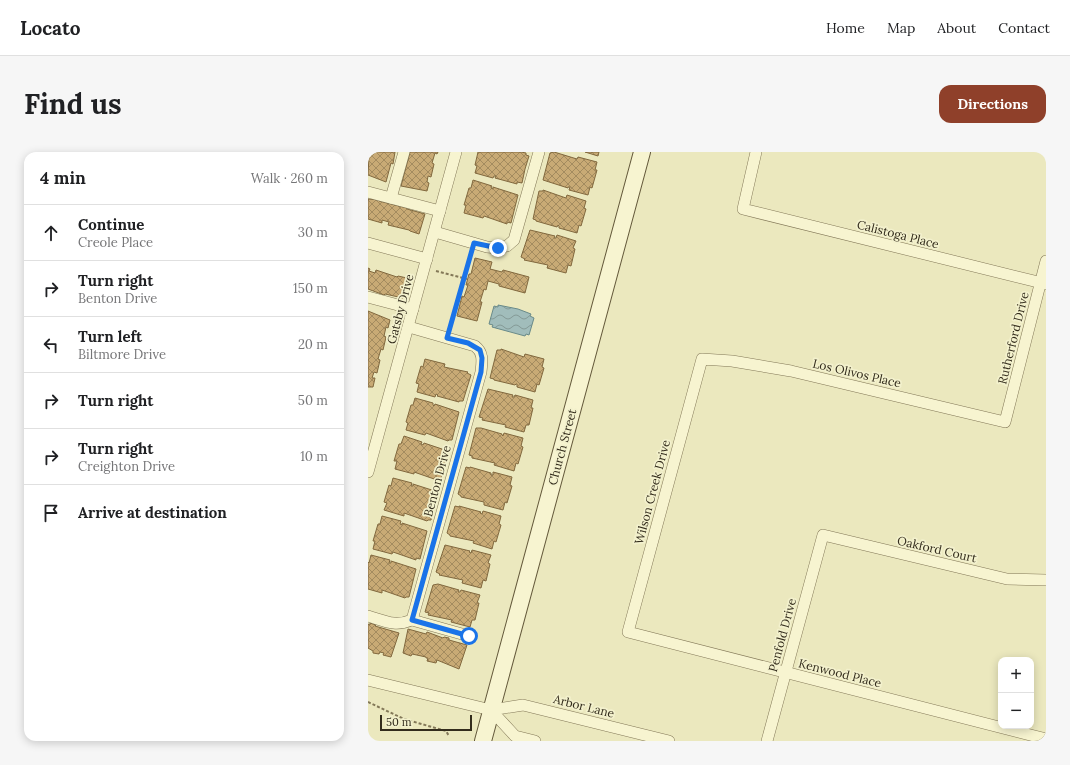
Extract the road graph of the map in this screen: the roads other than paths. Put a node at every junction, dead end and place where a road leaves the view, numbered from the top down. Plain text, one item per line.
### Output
1 (404, 152) edge
2 (456, 152) edge
3 (539, 152) edge
4 (642, 152) edge
5 (756, 152) edge
6 (368, 192) edge
7 (391, 198) junction
8 (440, 211) junction
9 (435, 232) junction
10 (368, 243) edge
11 (1046, 261) edge
12 (426, 263) junction
13 (1043, 283) edge
14 (368, 297) edge
15 (413, 308) junction
16 (408, 327) junction
17 (702, 358) joint
18 (1005, 422) joint
19 (368, 472) edge
20 (823, 535) joint
21 (1046, 580) edge
22 (368, 616) edge
23 (412, 620) junction
24 (628, 632) joint
25 (469, 636) dead end
26 (785, 673) junction
27 (368, 680) edge
28 (491, 710) junction
29 (1046, 739) edge
30 (483, 741) edge
31 (535, 741) edge
32 (669, 741) edge
33 (766, 741) edge

1 - 7 street
2 - 8 street, Gatsby Drive
3 - 9 street
4 - 28 main road, Church Street
5 - 13 street, Calistoga Place
6 - 7 street
7 - 8 street
8 - 9 street, Gatsby Drive
9 - 12 street, Gatsby Drive
10 - 12 street
11 - 13 street, Rutherford Drive
12 - 15 street, Gatsby Drive
13 - 18 street, Rutherford Drive
14 - 15 street
15 - 16 street, Gatsby Drive
16 - 19 street, Gatsby Drive
16 - 23 street, Benton Drive
17 - 18 street, Los Olivos Place
17 - 24 street, Wilson Creek Drive
20 - 21 street, Oakford Court
20 - 26 street, Penfold Drive
22 - 23 street
23 - 25 street
24 - 26 street, Kenwood Place
26 - 29 street, Kenwood Place
26 - 33 street, Penfold Drive
27 - 28 street, Arbor Lane
28 - 30 main road, Church Street
28 - 31 street
28 - 32 street, Arbor Lane

